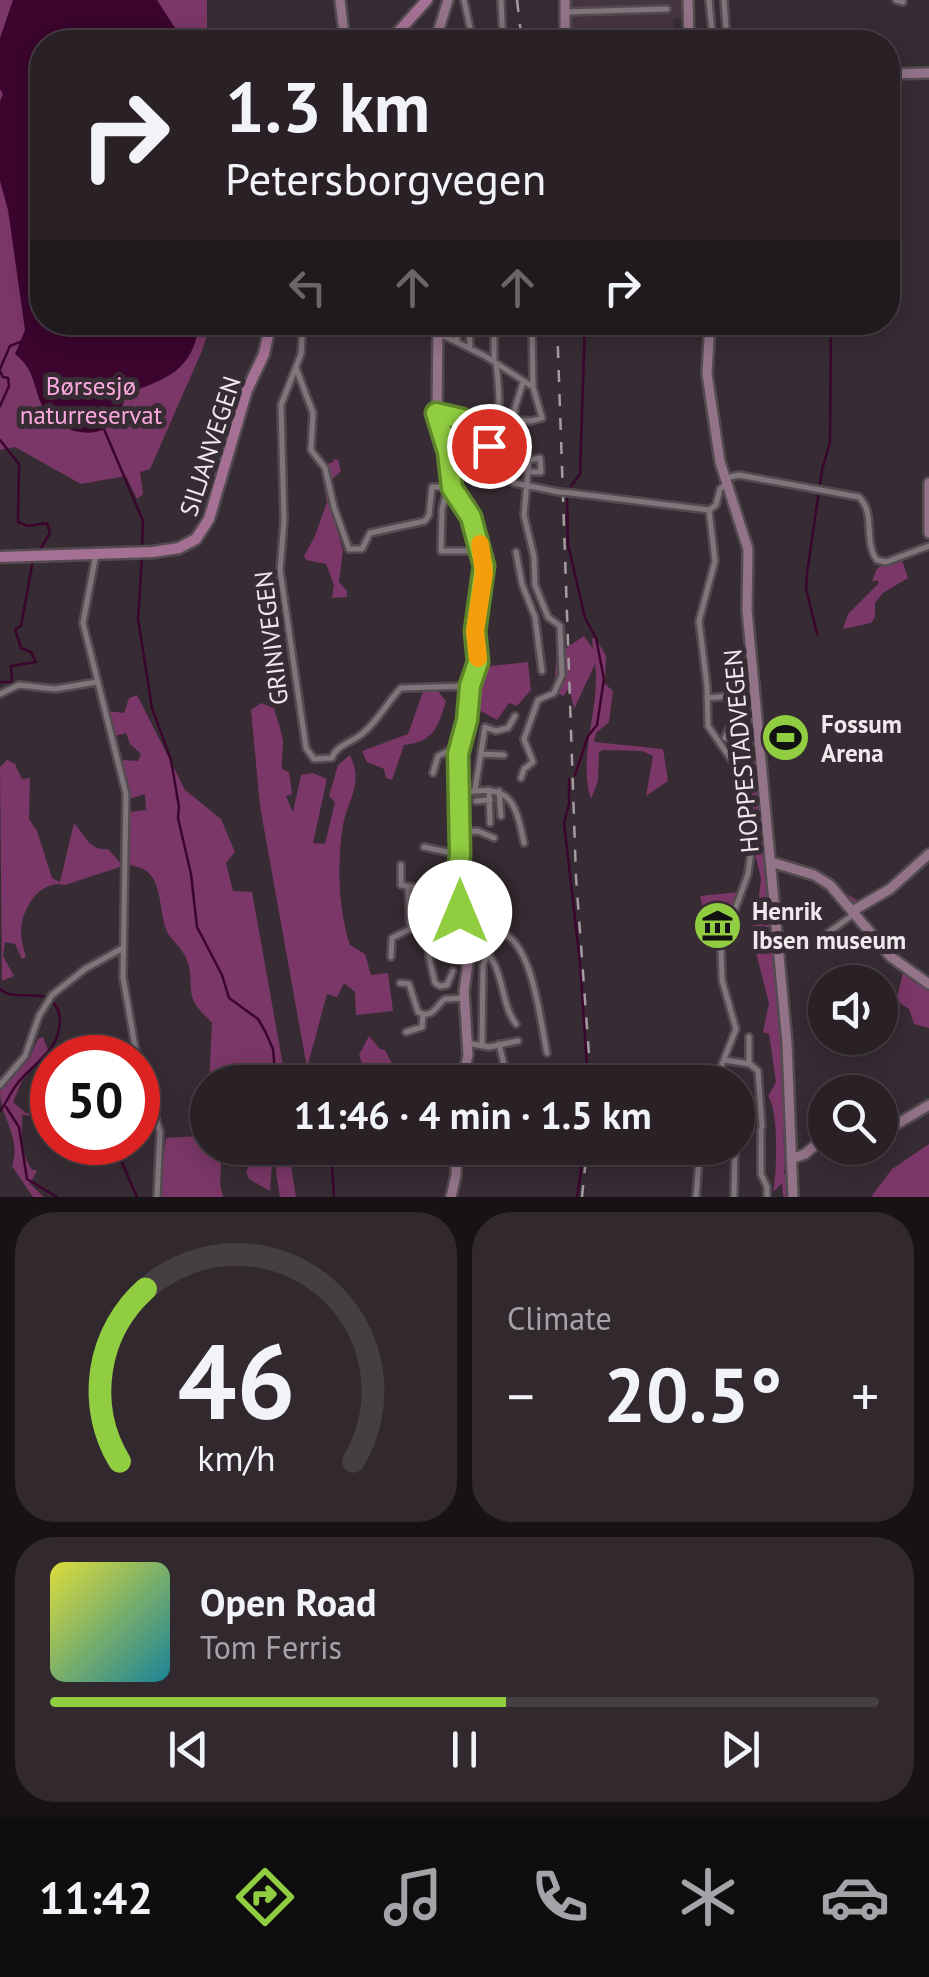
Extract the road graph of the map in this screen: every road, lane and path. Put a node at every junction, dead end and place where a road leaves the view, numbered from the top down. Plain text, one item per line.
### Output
1 (340, 0) edge
2 (427, 0) edge
3 (448, 0) edge
4 (501, 0) edge
5 (566, 0) edge
6 (688, 0) edge
7 (709, 0) edge
8 (724, 0) edge
9 (466, 1) edge
10 (668, 9) dead end
11 (566, 12) junction
12 (344, 30) edge
13 (400, 30) edge
14 (439, 30) edge
15 (471, 30) edge
16 (502, 30) edge
17 (565, 30) edge
18 (689, 30) edge
19 (712, 30) edge
20 (726, 30) edge
21 (929, 73) edge
22 (900, 74) edge
23 (268, 335) edge
24 (302, 335) edge
25 (438, 335) edge
26 (448, 335) edge
27 (457, 335) edge
28 (469, 335) edge
29 (494, 335) edge
30 (532, 335) edge
31 (709, 335) edge
32 (457, 342) junction
33 (470, 348) junction
34 (495, 362) junction
35 (296, 368) junction
36 (524, 382) junction
37 (533, 387) junction
38 (436, 413) junction
39 (515, 420) junction
40 (489, 446) junction
41 (528, 472) dead end
42 (511, 480) junction
43 (726, 481) junction
44 (929, 483) edge
45 (450, 486) junction
46 (527, 488) junction
47 (709, 510) junction
48 (929, 526) edge
49 (929, 546) edge
50 (467, 551) dead end
51 (516, 552) dead end
52 (96, 554) junction
53 (0, 557) edge
54 (535, 584) junction
55 (522, 587) junction
56 (542, 671) dead end
57 (97, 682) junction
58 (470, 686) junction
59 (0, 694) edge
60 (707, 698) junction
61 (515, 716) dead end
62 (725, 738) dead end
63 (459, 746) junction
64 (481, 754) junction
65 (504, 754) dead end
66 (432, 773) dead end
67 (521, 778) dead end
68 (475, 790) junction
69 (490, 790) junction
70 (499, 791) junction
71 (461, 793) junction
72 (490, 800) junction
73 (476, 801) dead end
74 (500, 816) dead end
75 (489, 821) dead end
76 (462, 832) junction
77 (494, 838) dead end
78 (524, 844) dead end
79 (424, 847) dead end
80 (460, 854) junction
81 (929, 854) edge
82 (771, 862) junction
83 (401, 865) dead end
84 (458, 871) junction
85 (484, 872) dead end
86 (408, 887) junction
87 (428, 890) junction
88 (456, 895) junction
89 (855, 911) junction
90 (807, 943) dead end
91 (470, 944) junction
92 (123, 948) junction
93 (489, 954) junction
94 (391, 957) dead end
95 (453, 971) dead end
96 (400, 983) dead end
97 (929, 984) edge
98 (465, 998) junction
99 (423, 1014) junction
100 (516, 1024) dead end
101 (406, 1032) dead end
102 (132, 1035) edge
103 (518, 1041) dead end
104 (758, 1042) dead end
105 (472, 1044) dead end
106 (499, 1044) junction
107 (482, 1046) junction
108 (547, 1053) dead end
109 (724, 1060) junction
110 (748, 1064) junction
111 (466, 1065) edge
112 (504, 1065) edge
113 (722, 1065) edge
114 (0, 1085) edge
115 (929, 1105) edge
116 (898, 1123) edge
117 (808, 1151) edge
118 (790, 1159) junction
119 (158, 1165) edge
120 (456, 1165) edge
121 (699, 1165) edge
122 (735, 1165) edge
123 (157, 1197) edge
124 (453, 1197) edge
125 (696, 1197) edge
126 (734, 1197) edge
127 (767, 1197) edge
128 (793, 1197) edge

1 - 12 main road
2 - 13 main road
3 - 14 main road
4 - 16 street
5 - 11 main road
6 - 18 main road
7 - 19 street
8 - 20 street
9 - 15 street
10 - 11 street
11 - 17 main road
21 - 22 main road
23 - 52 main road, SILJANVEGEN
24 - 35 street, GRINIVEGEN
25 - 38 main road
26 - 32 street
27 - 32 street
28 - 33 street
29 - 34 street
30 - 37 street
31 - 43 main road, HOPPESTADVEGEN
32 - 33 street
33 - 34 street
34 - 36 street
34 - 40 street
35 - 45 street
35 - 58 street, GRINIVEGEN
36 - 37 street
36 - 39 street
37 - 39 street
38 - 40 street
38 - 45 main road
39 - 42 street
40 - 42 street
41 - 46 street
42 - 46 street
43 - 47 street
43 - 49 street
43 - 82 main road, HOPPESTADVEGEN
44 - 48 main road
45 - 50 street
45 - 58 main road
46 - 47 street, bridge
46 - 54 street
47 - 60 street
51 - 55 street
52 - 53 main road, SILJANVEGEN
52 - 57 street
54 - 55 street
54 - 67 street
55 - 56 street
57 - 59 street
57 - 92 street
58 - 63 main road
60 - 62 street
60 - 109 street
61 - 64 street
63 - 66 street
63 - 71 main road
64 - 65 street
64 - 68 street
68 - 69 street
68 - 71 street
69 - 70 street
69 - 72 street
70 - 74 street
70 - 78 street
71 - 76 main road
72 - 73 street
72 - 75 street
76 - 77 street
76 - 80 main road
79 - 80 street
80 - 84 main road
81 - 89 main road
82 - 89 main road
82 - 118 main road, HOPPESTADVEGEN
83 - 86 street
84 - 85 street
84 - 88 main road
86 - 87 street
86 - 94 street
87 - 88 street
87 - 95 street
88 - 91 main road
89 - 90 street
89 - 97 main road
91 - 93 street
91 - 98 main road
92 - 102 street
92 - 114 street
93 - 100 street
93 - 107 street
93 - 108 street
96 - 99 street
98 - 99 street
98 - 111 main road
99 - 101 street
103 - 106 street
104 - 110 street
105 - 107 street
106 - 107 street
106 - 112 street
109 - 110 street
109 - 113 street
110 - 127 street
115 - 116 main road
117 - 118 main road
118 - 128 main road, HOPPESTADVEGEN
119 - 123 street
120 - 124 main road
121 - 125 street
122 - 126 street

